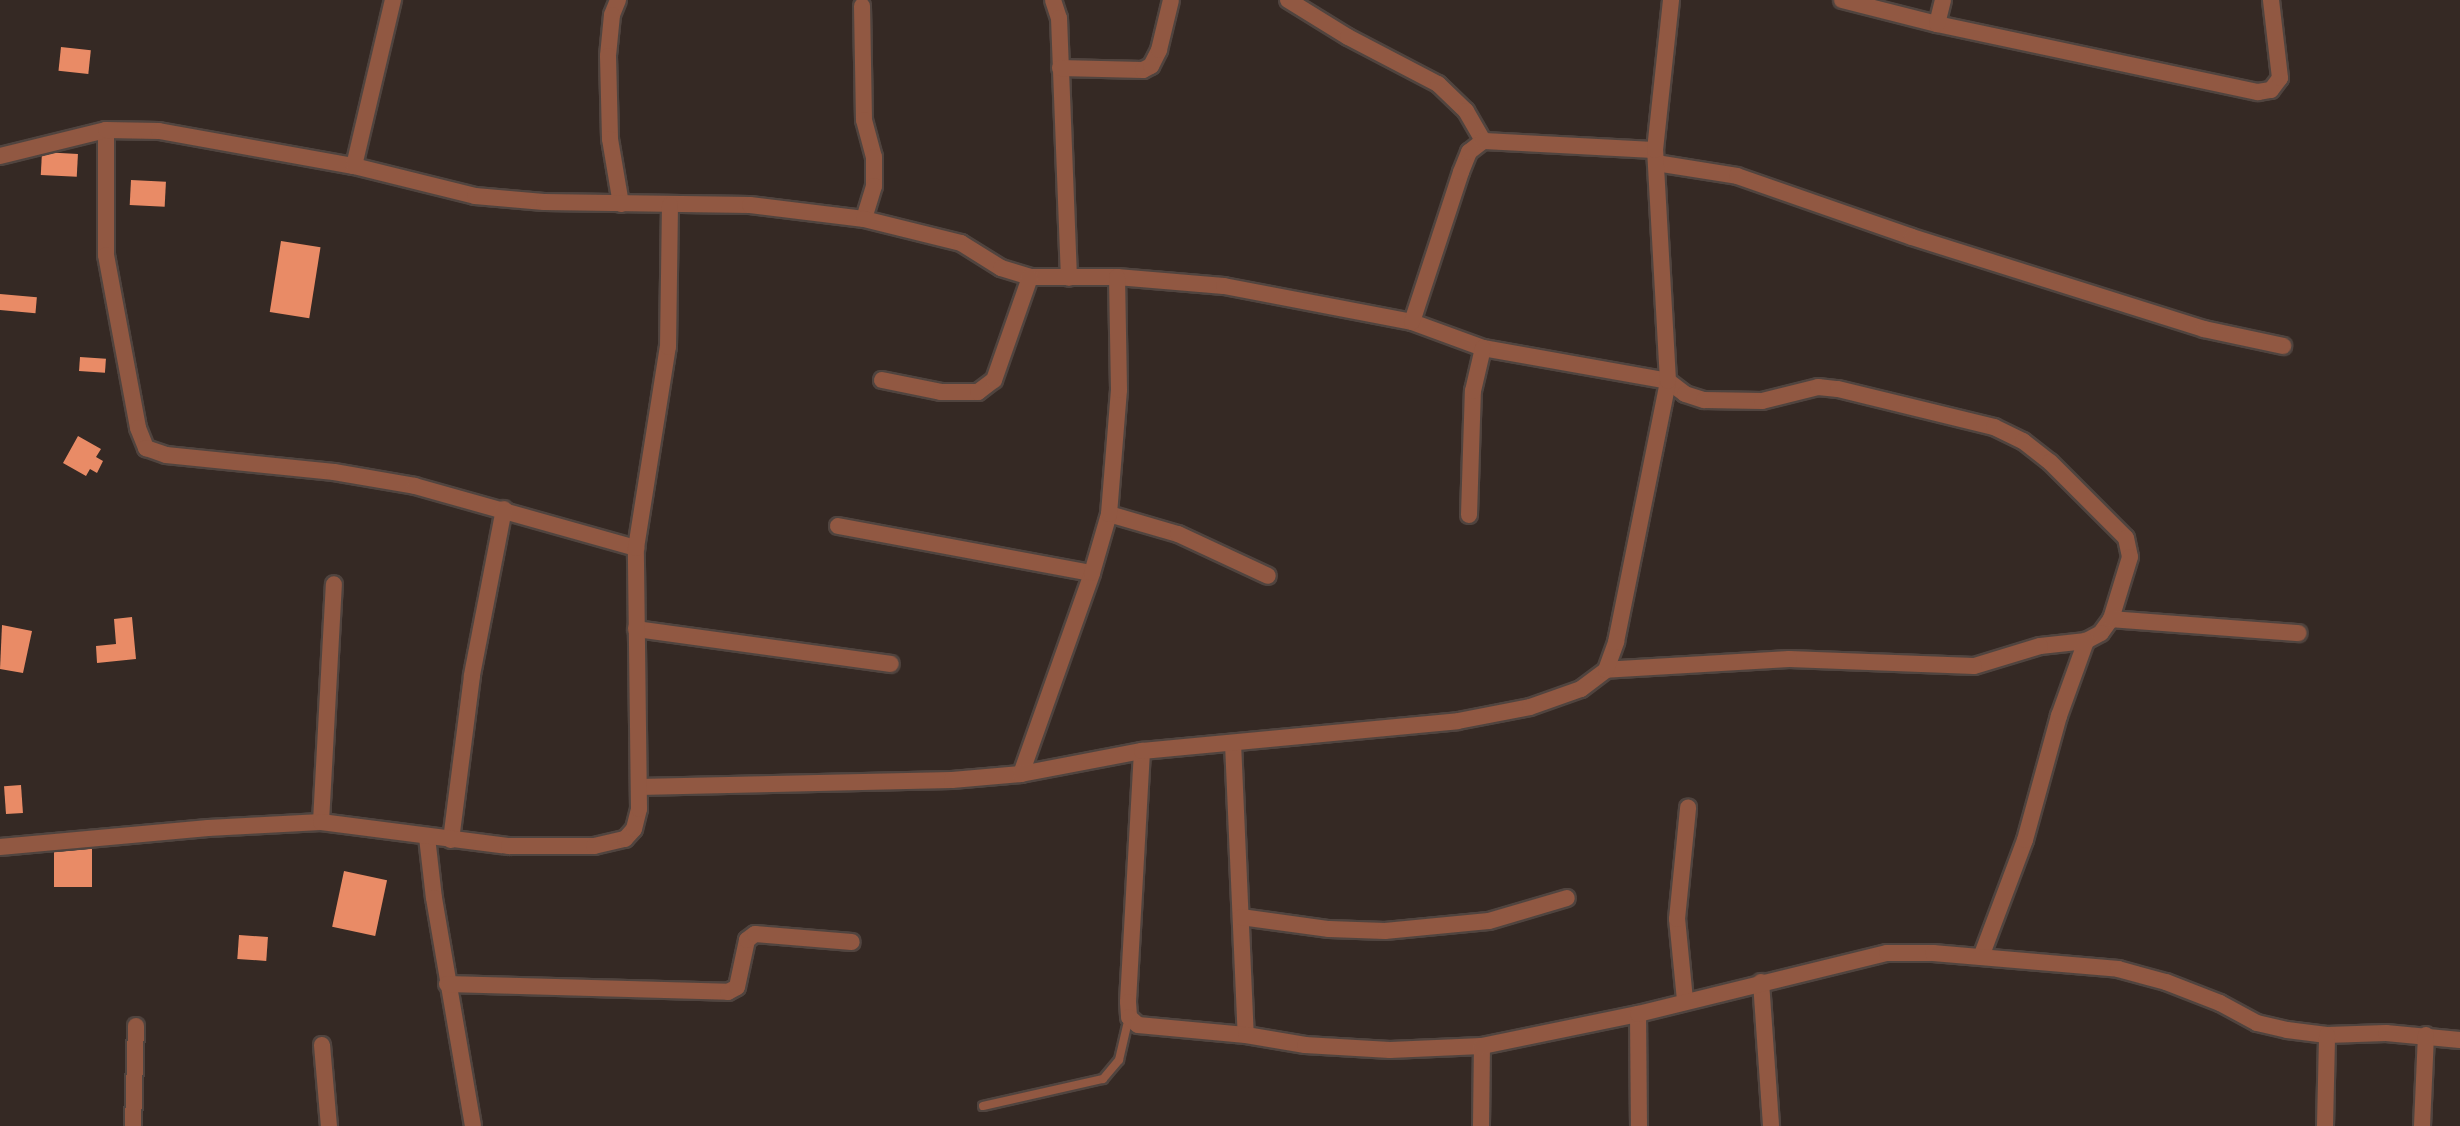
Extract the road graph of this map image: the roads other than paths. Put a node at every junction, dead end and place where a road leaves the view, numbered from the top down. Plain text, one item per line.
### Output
1 (393, 0) edge
2 (618, 0) edge
3 (1053, 0) edge
4 (1171, 0) edge
5 (1288, 0) edge
6 (1671, 0) edge
7 (1842, 0) edge
8 (1943, 0) edge
9 (2271, 0) edge
10 (862, 6) dead end
11 (1937, 24) junction
12 (1060, 68) junction
13 (106, 130) junction
14 (1483, 141) junction
15 (0, 156) edge
16 (1656, 157) junction
17 (354, 166) junction
18 (621, 204) junction
19 (670, 205) junction
20 (863, 219) junction
21 (1030, 277) junction
22 (1117, 277) junction
23 (1069, 278) junction
24 (1412, 322) junction
25 (2283, 346) dead end
26 (1483, 348) junction
27 (882, 380) dead end
28 (1668, 381) junction
29 (504, 509) junction
30 (1109, 514) junction
31 (1469, 515) dead end
32 (838, 526) dead end
33 (636, 548) junction
34 (1093, 573) junction
35 (1268, 576) dead end
36 (334, 583) dead end
37 (2111, 619) junction
38 (636, 629) junction
39 (2298, 633) dead end
40 (2086, 641) junction
41 (891, 664) dead end
42 (1606, 670) junction
43 (1233, 743) junction
44 (1142, 751) junction
45 (1021, 774) junction
46 (639, 787) junction
47 (1688, 808) dead end
48 (321, 822) junction
49 (427, 838) junction
50 (452, 840) junction
51 (0, 847) edge
52 (1567, 898) dead end
53 (1241, 916) junction
54 (852, 942) dead end
55 (1981, 957) junction
56 (1761, 982) junction
57 (447, 984) junction
58 (1685, 1000) junction
59 (1638, 1014) junction
60 (1129, 1017) junction
61 (136, 1026) dead end
62 (1246, 1035) junction
63 (2327, 1035) junction
64 (2426, 1035) junction
65 (2460, 1040) edge
66 (322, 1045) dead end
67 (1482, 1046) junction
68 (983, 1106) dead end
69 (133, 1126) edge
70 (329, 1126) edge
71 (473, 1126) edge
72 (1481, 1126) edge
73 (1639, 1126) edge
74 (1771, 1126) edge
75 (2325, 1126) edge
76 (2421, 1126) edge

1 - 17 street
2 - 18 street
3 - 12 street
4 - 12 street
5 - 14 street
6 - 16 street
7 - 11 street
8 - 11 street
9 - 11 street
10 - 20 street
12 - 23 street
13 - 15 street
13 - 17 street
13 - 29 street
14 - 16 street
14 - 24 street
16 - 25 street
16 - 28 street
17 - 18 street
18 - 19 street
19 - 20 street
19 - 33 street
20 - 21 street
21 - 23 street
21 - 27 street
22 - 23 street
22 - 24 street
22 - 30 street
24 - 26 street
26 - 28 street
26 - 31 street
28 - 37 street
28 - 42 street
29 - 33 street
29 - 50 street
30 - 34 street
30 - 35 street
32 - 34 street
33 - 38 street
34 - 45 street
36 - 48 street
37 - 39 street
37 - 40 street
38 - 41 street
38 - 46 street
40 - 42 street
40 - 55 street
42 - 43 street
43 - 44 street
43 - 53 street
44 - 45 street
44 - 60 street
45 - 46 street
46 - 50 street
47 - 58 street
48 - 49 street
48 - 51 street
49 - 50 street
49 - 57 street
52 - 53 street
53 - 62 street
54 - 57 street
55 - 56 street
55 - 63 street
56 - 58 street
56 - 74 street
57 - 71 street
58 - 59 street
59 - 67 street
59 - 73 street
60 - 62 street
60 - 68 lane
61 - 69 street
62 - 67 street
63 - 64 street
63 - 75 street
64 - 65 street
64 - 76 street
66 - 70 street
67 - 72 street

